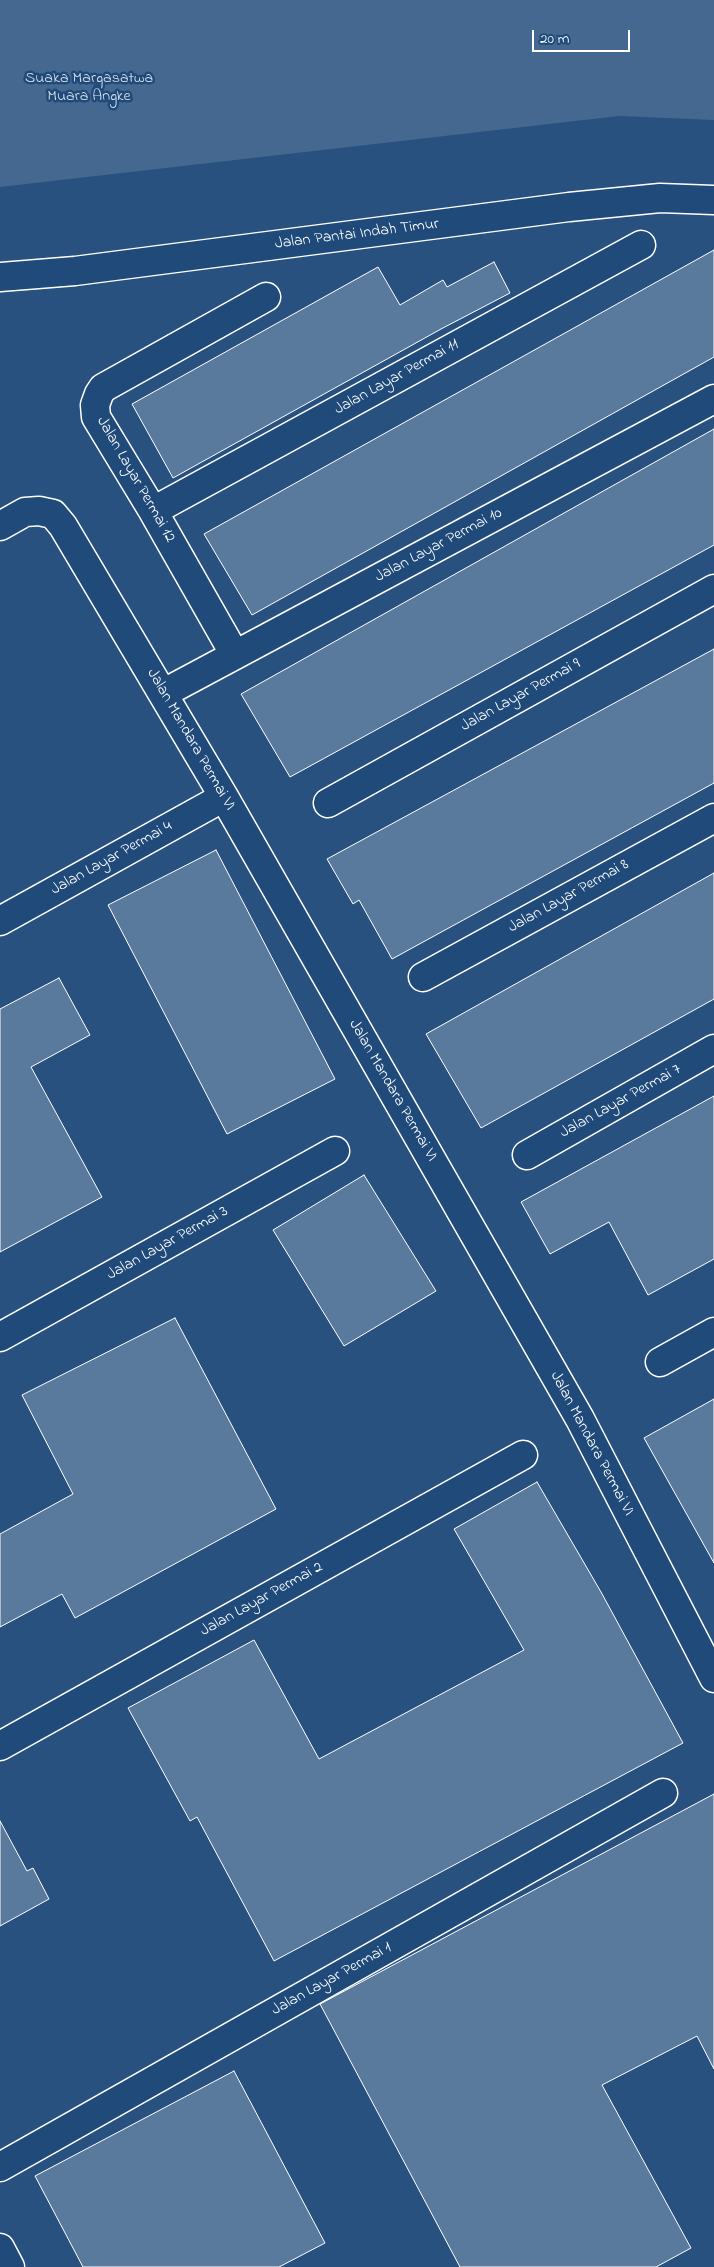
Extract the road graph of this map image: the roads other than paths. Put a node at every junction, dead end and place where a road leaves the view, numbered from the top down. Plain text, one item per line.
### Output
1 (714, 200) edge
2 (641, 245) dead end
3 (0, 277) edge
4 (266, 297) dead end
5 (714, 399) edge
6 (153, 511) junction
7 (0, 526) edge
8 (714, 589) edge
9 (236, 655) junction
10 (164, 693) junction
11 (224, 796) junction
12 (328, 804) dead end
13 (714, 818) edge
14 (0, 922) edge
15 (423, 977) dead end
16 (714, 1050) edge
17 (335, 1151) dead end
18 (527, 1155) dead end
19 (714, 1332) edge
20 (0, 1337) edge
21 (660, 1362) dead end
22 (523, 1455) dead end
23 (714, 1678) edge
24 (0, 1746) edge
25 (663, 1793) dead end
26 (0, 2167) edge
27 (0, 2248) edge
28 (10, 2267) edge

1 - 3 street, Jalan Pantai Indah Timur
2 - 6 street, Jalan Layar Permai 11
4 - 6 street, Jalan Layar Permai 12
5 - 9 street, Jalan Layar Permai 10
6 - 9 street, Jalan Layar Permai 12
7 - 10 street, Jalan Mandara Permai VI
8 - 12 street, Jalan Layar Permai 9
9 - 10 street, Jalan Layar Permai 10
10 - 11 street, Jalan Mandara Permai VI
11 - 14 street, Jalan Layar Permai 4
11 - 23 street, Jalan Mandara Permai VI
13 - 15 street, Jalan Layar Permai 8
16 - 18 street, Jalan Layar Permai 7
17 - 20 street, Jalan Layar Permai 3
19 - 21 street
22 - 24 street, Jalan Layar Permai 2
25 - 26 street, Jalan Layar Permai 1
27 - 28 street

